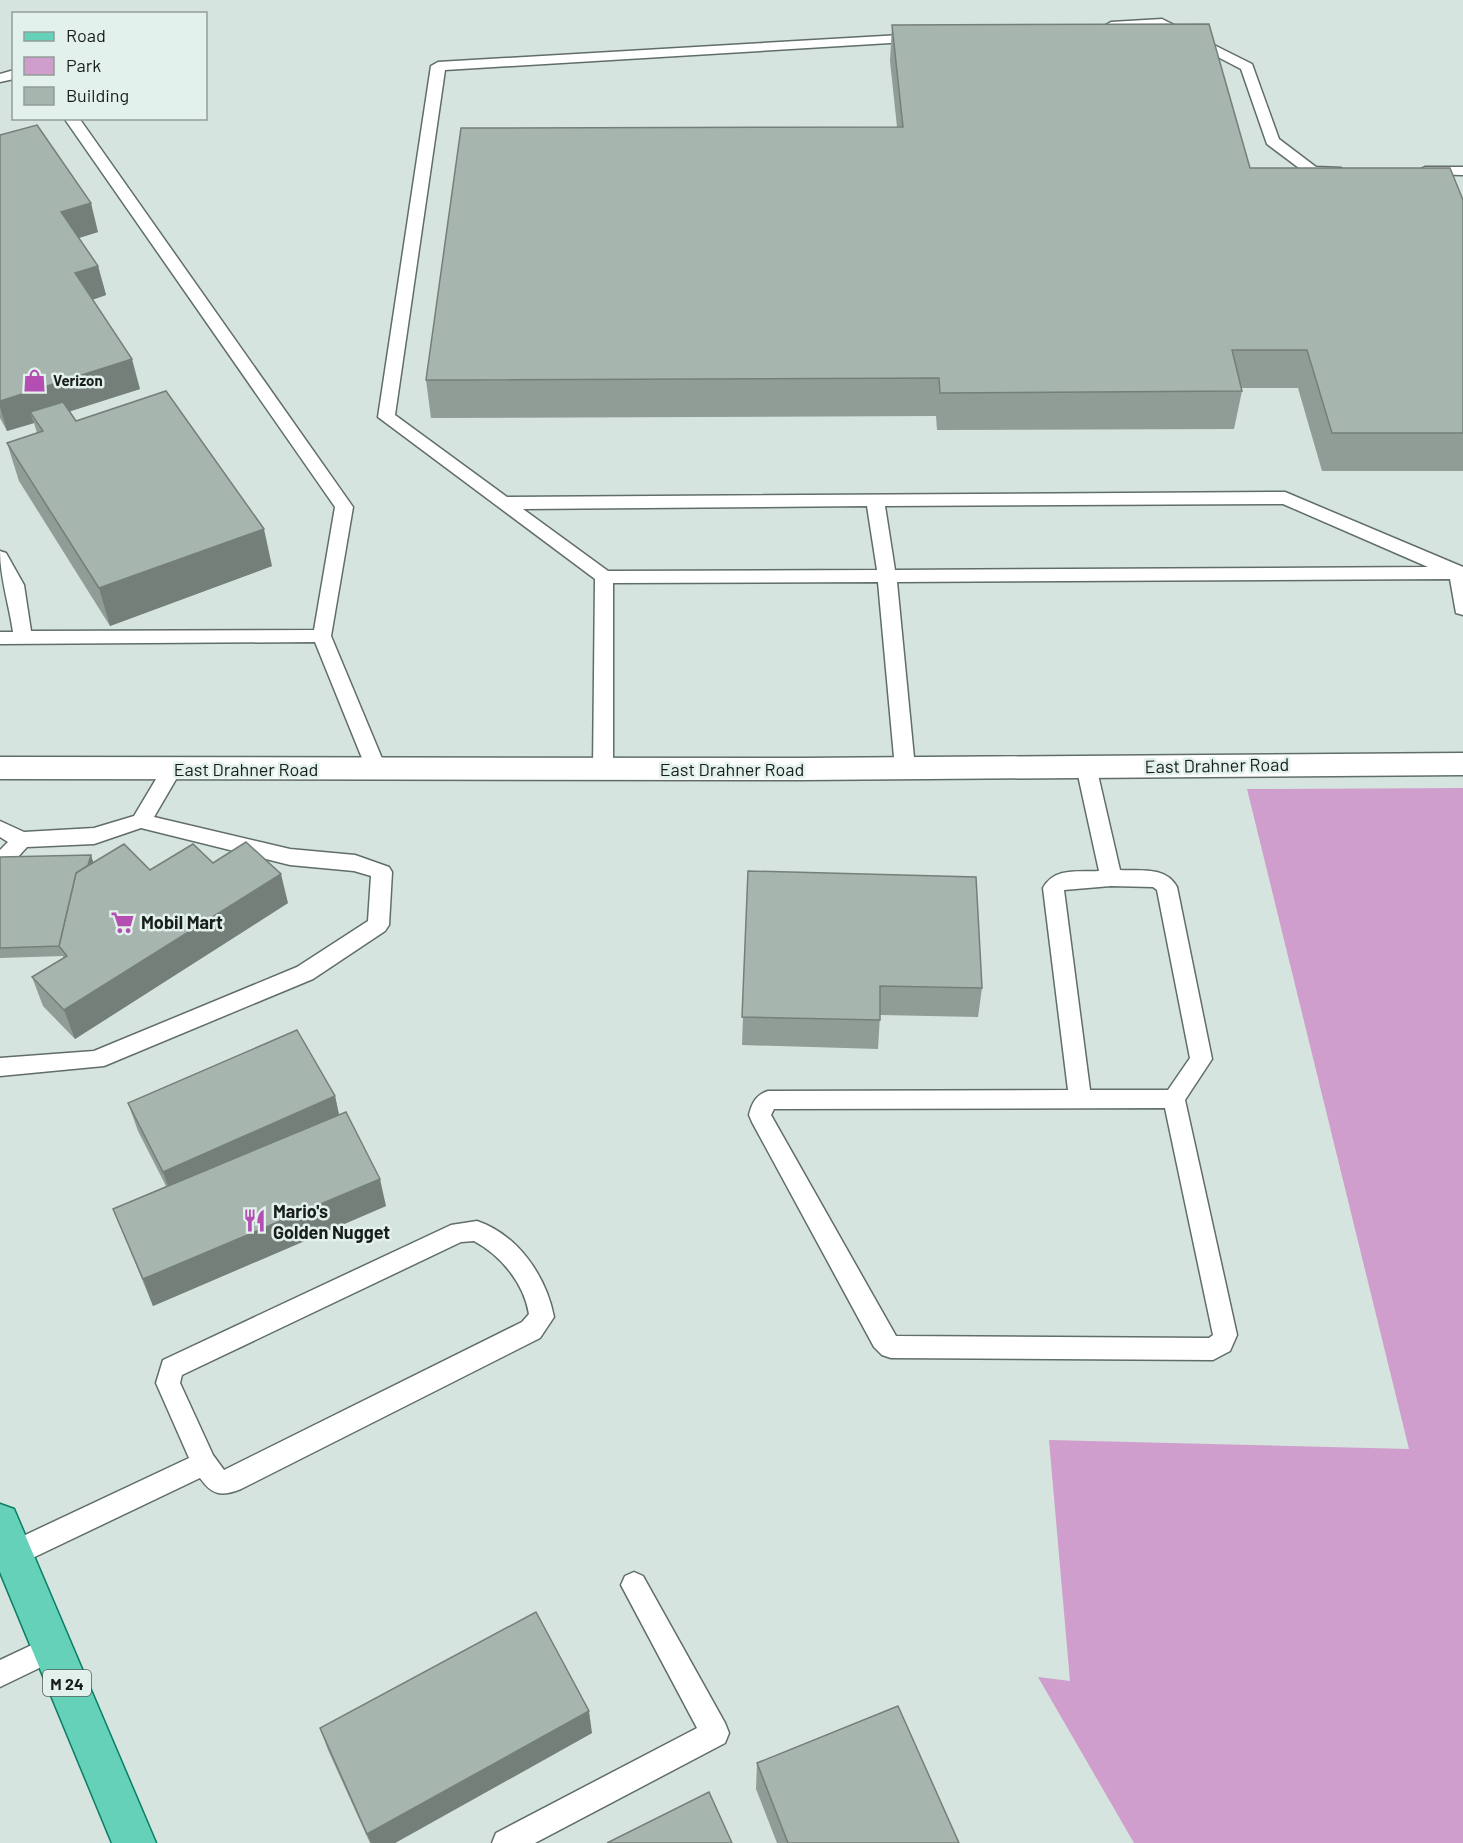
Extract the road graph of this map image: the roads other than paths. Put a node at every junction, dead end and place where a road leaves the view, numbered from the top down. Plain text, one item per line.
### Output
1 (1091, 27) edge
2 (937, 37) edge
3 (71, 120) edge
4 (1347, 171) edge
5 (1405, 171) edge
6 (1463, 171) edge
7 (875, 501) junction
8 (503, 503) junction
9 (0, 557) edge
10 (1460, 573) edge
11 (887, 576) junction
12 (604, 577) junction
13 (1463, 609) edge
14 (322, 636) junction
15 (0, 638) edge
16 (23, 638) junction
17 (1463, 764) edge
18 (1086, 766) junction
19 (0, 768) edge
20 (376, 768) junction
21 (603, 768) junction
22 (905, 768) junction
23 (172, 769) junction
24 (141, 821) junction
25 (0, 828) edge
26 (21, 840) junction
27 (0, 864) edge
28 (1111, 878) junction
29 (0, 1067) edge
30 (1080, 1099) junction
31 (1174, 1099) junction
32 (204, 1463) junction
33 (6, 1538) edge
34 (634, 1585) dead end
35 (53, 1648) junction
36 (0, 1674) edge
37 (134, 1843) edge
38 (506, 1843) edge

1 - 4 lane
2 - 8 lane
3 - 14 lane
5 - 6 lane
7 - 8 lane
7 - 10 lane
7 - 11 lane
8 - 12 lane
9 - 16 lane
10 - 11 lane
10 - 13 lane
11 - 12 lane
11 - 22 lane
12 - 21 lane
14 - 16 lane
14 - 20 lane
15 - 16 lane
17 - 18 street, East Drahner Road
18 - 22 street, East Drahner Road
18 - 28 lane
19 - 23 street, East Drahner Road
20 - 21 street, East Drahner Road
20 - 23 street, East Drahner Road
21 - 22 street, East Drahner Road
23 - 24 lane
24 - 26 lane
24 - 29 lane
25 - 26 lane
26 - 27 lane
28 - 30 lane
28 - 31 lane
30 - 31 lane
30 - 31 lane
32 - 32 lane
32 - 33 lane
33 - 35 main road, M 24
34 - 38 lane
35 - 36 lane
35 - 37 main road, M 24

